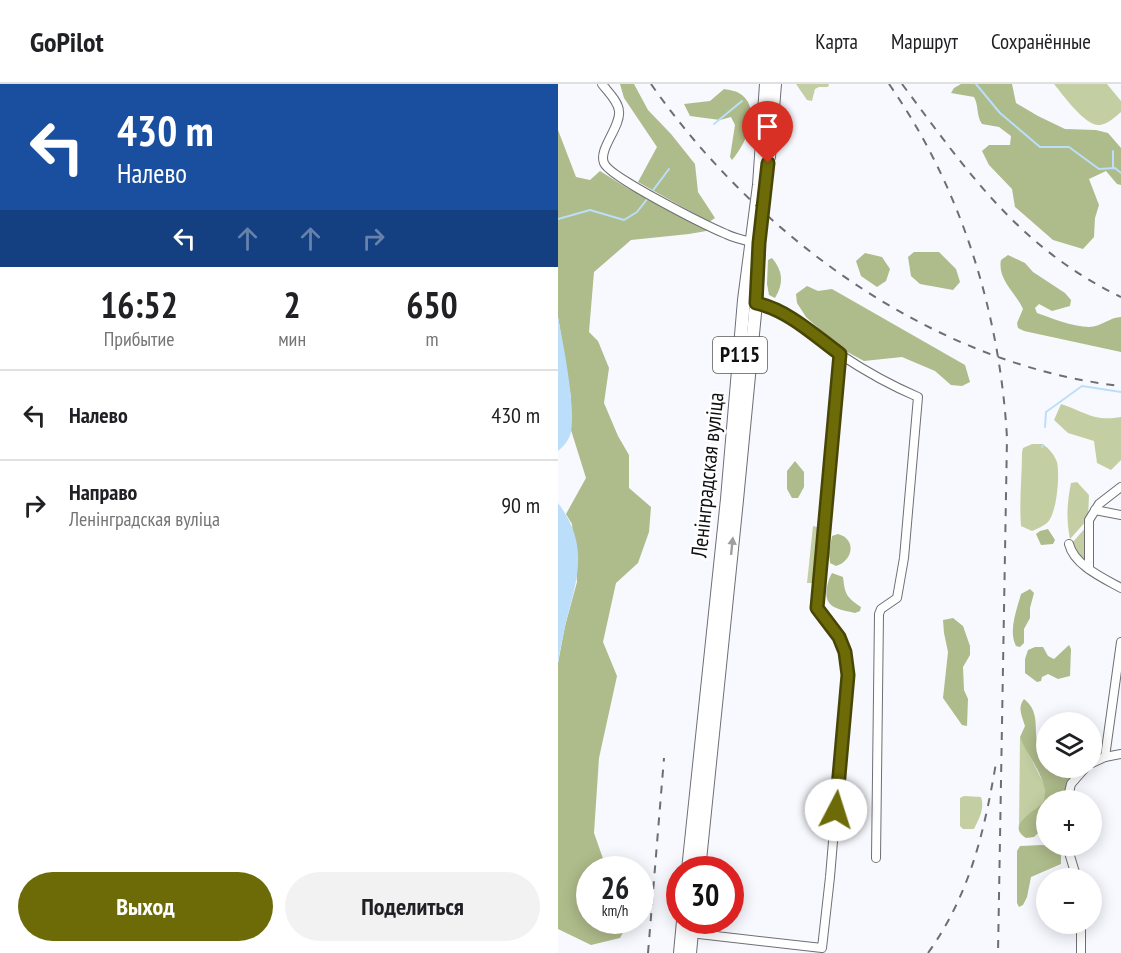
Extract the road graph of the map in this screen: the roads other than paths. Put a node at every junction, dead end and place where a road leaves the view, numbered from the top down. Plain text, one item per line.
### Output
1 (602, 84) edge
2 (766, 84) edge
3 (775, 84) edge
4 (769, 117) junction
5 (752, 242) junction
6 (750, 301) junction
7 (840, 354) junction
8 (1121, 487) edge
9 (1095, 510) junction
10 (1121, 515) edge
11 (1069, 544) dead end
12 (1089, 568) junction
13 (1121, 588) edge
14 (1121, 642) edge
15 (1121, 754) edge
16 (1106, 757) junction
17 (1102, 758) edge
18 (698, 830) junction
19 (692, 856) edge
20 (699, 856) edge
21 (876, 858) dead end
22 (686, 934) edge
23 (689, 934) edge
24 (733, 934) edge
25 (1081, 934) edge
26 (680, 953) edge
27 (690, 953) edge
28 (1081, 953) edge

1 - 5 street
2 - 4 main road, Ленінградская вуліца / Р115
3 - 4 main road, Ленінградская вуліца / Р115
4 - 5 main road, Ленінградская вуліца / Р115
4 - 6 main road, Ленінградская вуліца / Р115
5 - 6 main road, Ленінградская вуліца / Р115
6 - 7 street
6 - 18 main road, Ленінградская вуліца / Р115
7 - 21 street
7 - 24 street
8 - 9 street
9 - 10 street
9 - 12 street
11 - 12 street
12 - 13 street
14 - 16 street
15 - 16 street
16 - 17 street
18 - 19 main road, Ленінградская вуліца / Р115
18 - 20 main road, Ленінградская вуліца / Р115
22 - 26 main road
23 - 27 main road
25 - 28 street

